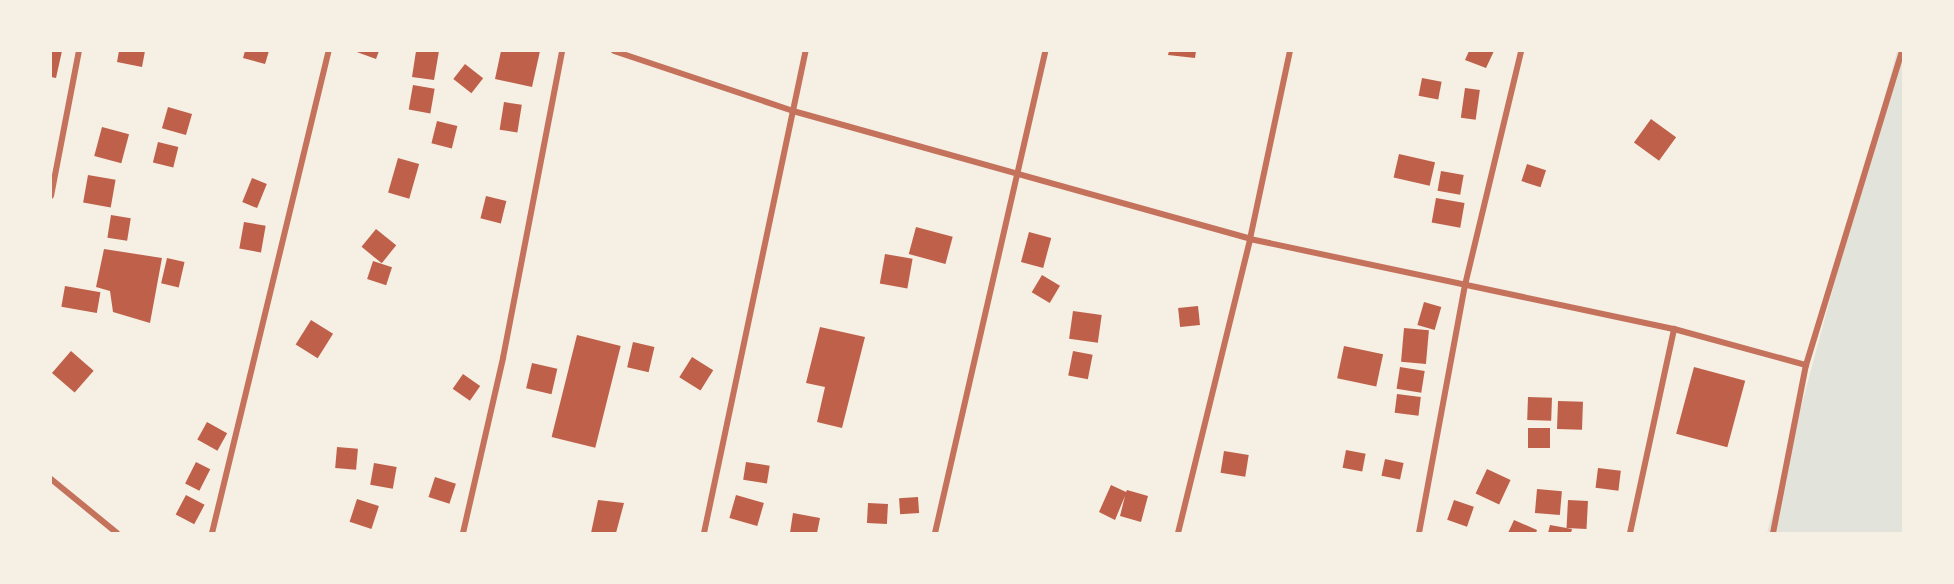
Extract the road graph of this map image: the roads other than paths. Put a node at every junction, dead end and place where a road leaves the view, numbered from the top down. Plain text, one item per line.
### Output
1 (80, 51) edge
2 (329, 51) edge
3 (562, 51) edge
4 (614, 51) edge
5 (806, 51) edge
6 (1045, 51) edge
7 (1290, 51) edge
8 (1521, 51) edge
9 (1902, 51) edge
10 (793, 111) junction
11 (1019, 173) junction
12 (51, 196) edge
13 (1250, 239) junction
14 (1465, 285) junction
15 (1674, 329) junction
16 (1806, 365) junction
17 (51, 479) edge
18 (117, 533) edge
19 (212, 533) edge
20 (463, 533) edge
21 (704, 533) edge
22 (936, 533) edge
23 (1178, 533) edge
24 (1419, 533) edge
25 (1630, 533) edge
26 (1773, 533) edge

1 - 12 street
2 - 19 street
3 - 20 street
4 - 10 street
5 - 10 street
6 - 11 street
7 - 13 street
8 - 14 street
9 - 16 street
10 - 11 street
10 - 21 street
11 - 13 street
11 - 22 street
13 - 14 street
13 - 23 street
14 - 15 street
14 - 24 street
15 - 16 street
15 - 25 street
16 - 26 street
17 - 18 street

